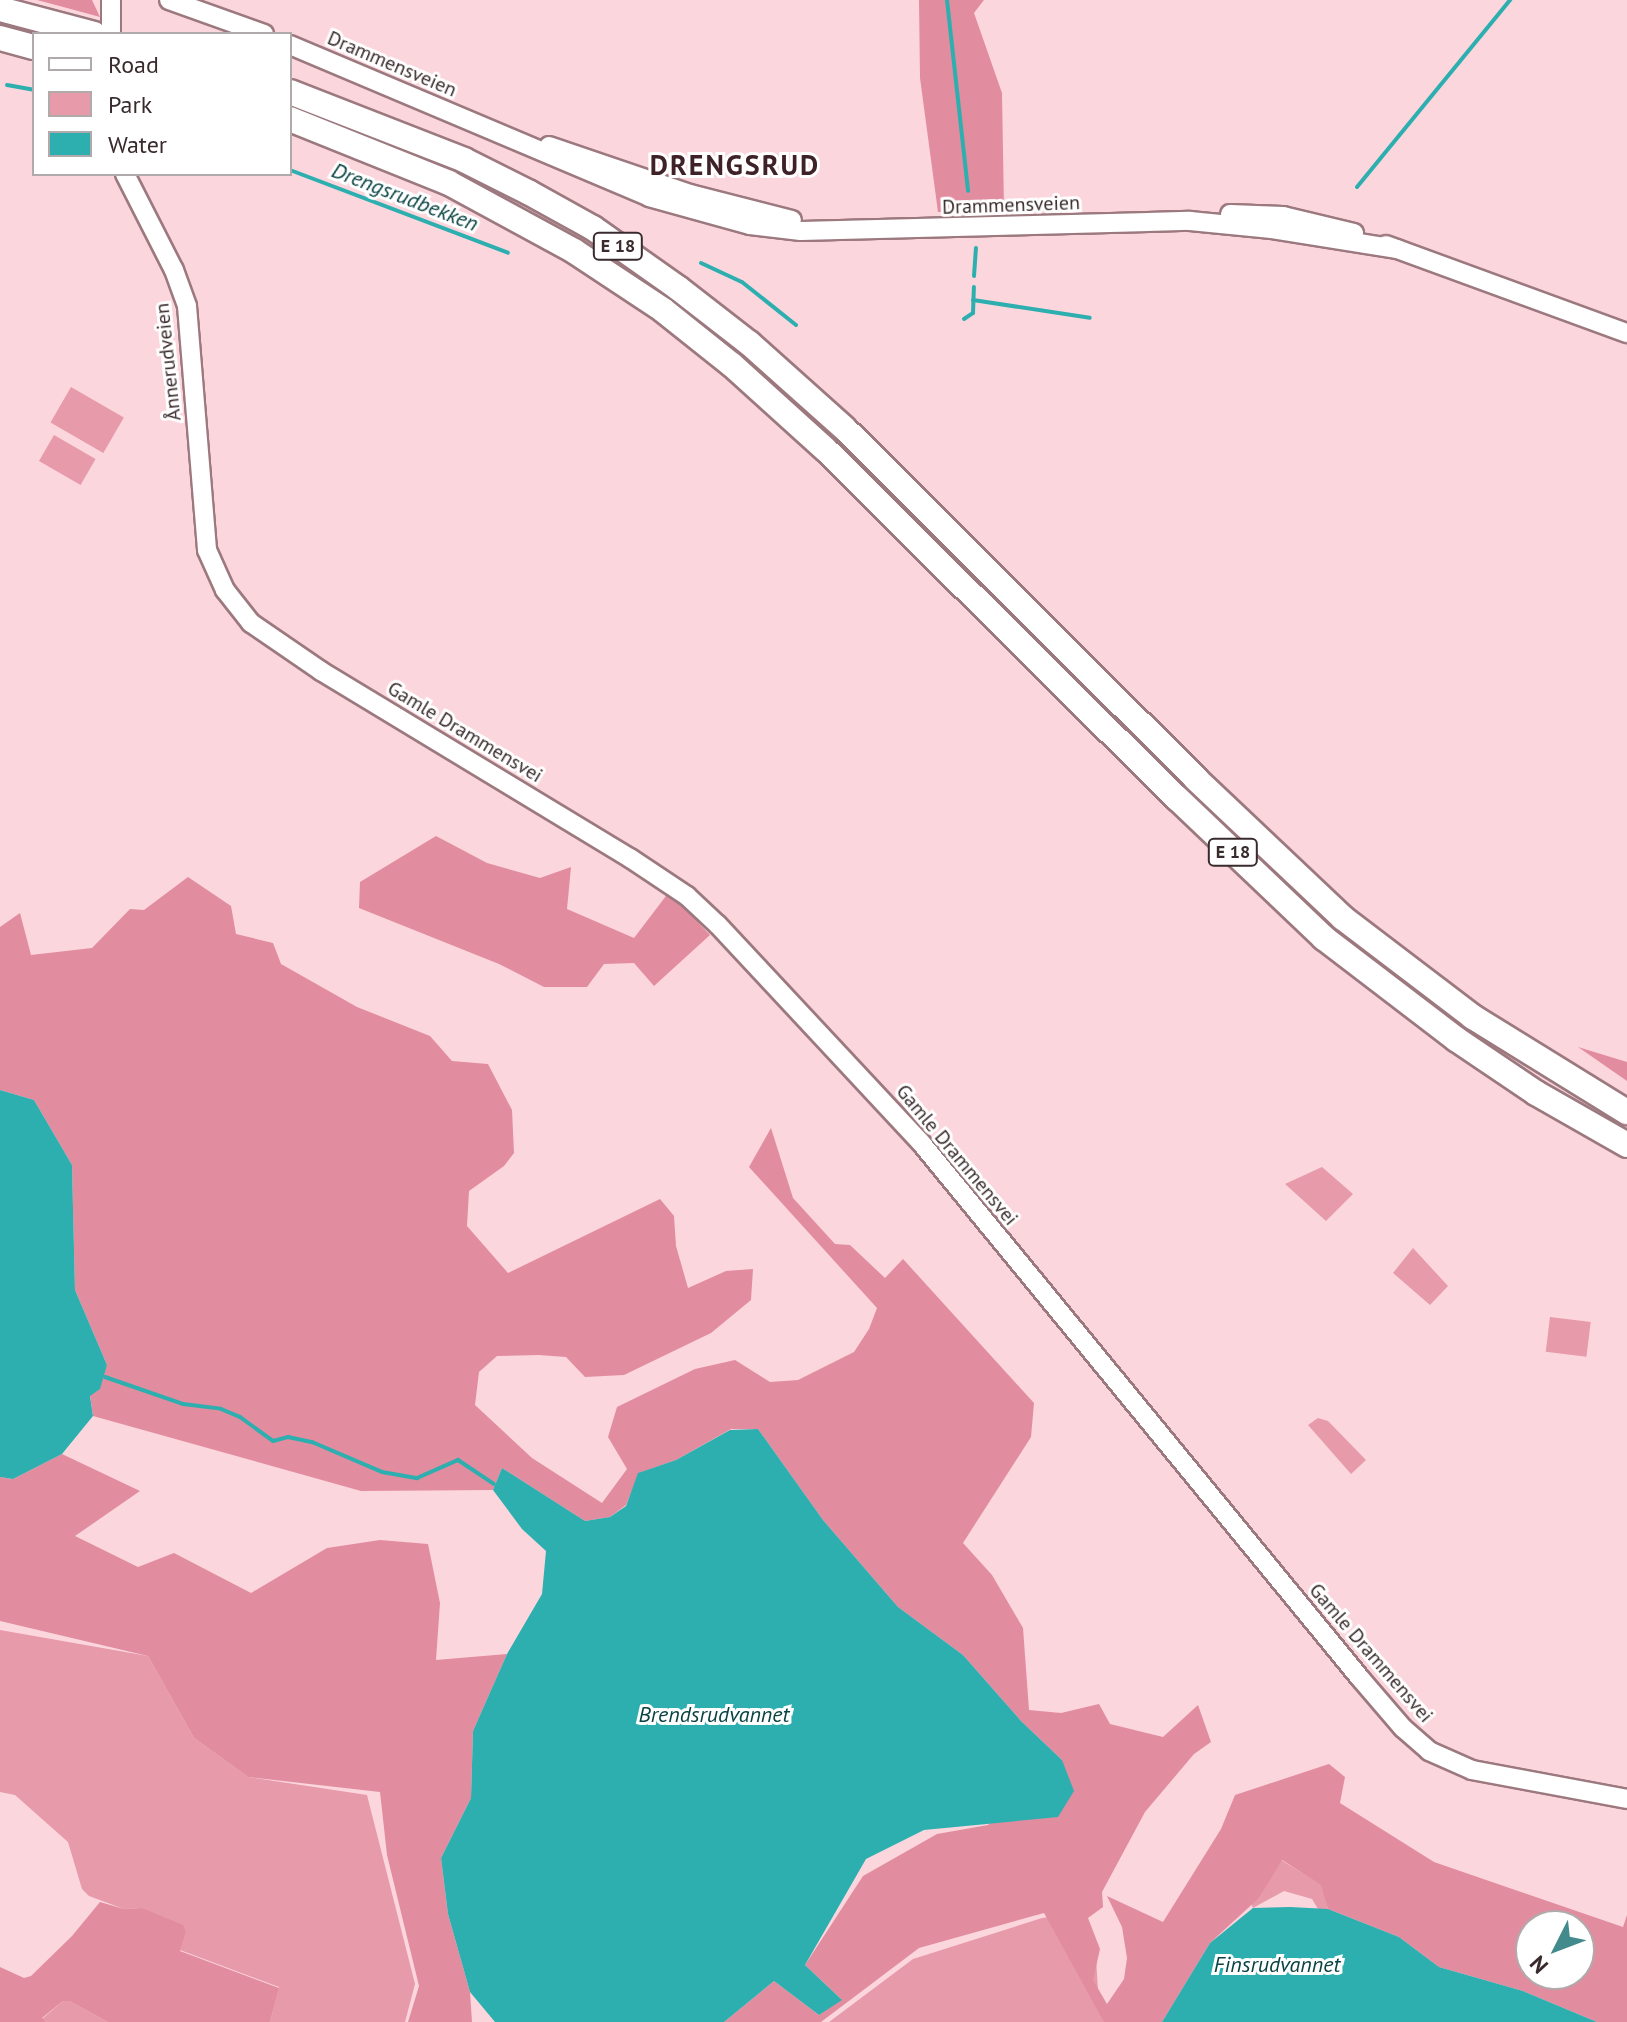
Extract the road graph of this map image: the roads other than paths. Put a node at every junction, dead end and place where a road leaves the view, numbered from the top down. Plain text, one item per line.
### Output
1 (169, 0) edge
2 (204, 0) edge
3 (116, 4) edge
4 (0, 9) edge
5 (86, 32) edge
6 (111, 32) edge
7 (258, 32) edge
8 (259, 32) edge
9 (0, 38) edge
10 (32, 46) edge
11 (292, 46) edge
12 (292, 93) edge
13 (292, 120) edge
14 (126, 176) edge
15 (1627, 333) edge
16 (210, 558) joint
17 (1627, 1112) edge
18 (1627, 1145) edge
19 (1627, 1799) edge

1 - 7 main road
2 - 8 main road
3 - 6 main road
4 - 5 highway
9 - 10 highway
11 - 15 main road, Drammensveien
12 - 17 highway, E 18
13 - 18 highway, E 18
14 - 16 main road, Ånnerudveien
16 - 19 main road, Gamle Drammensvei

